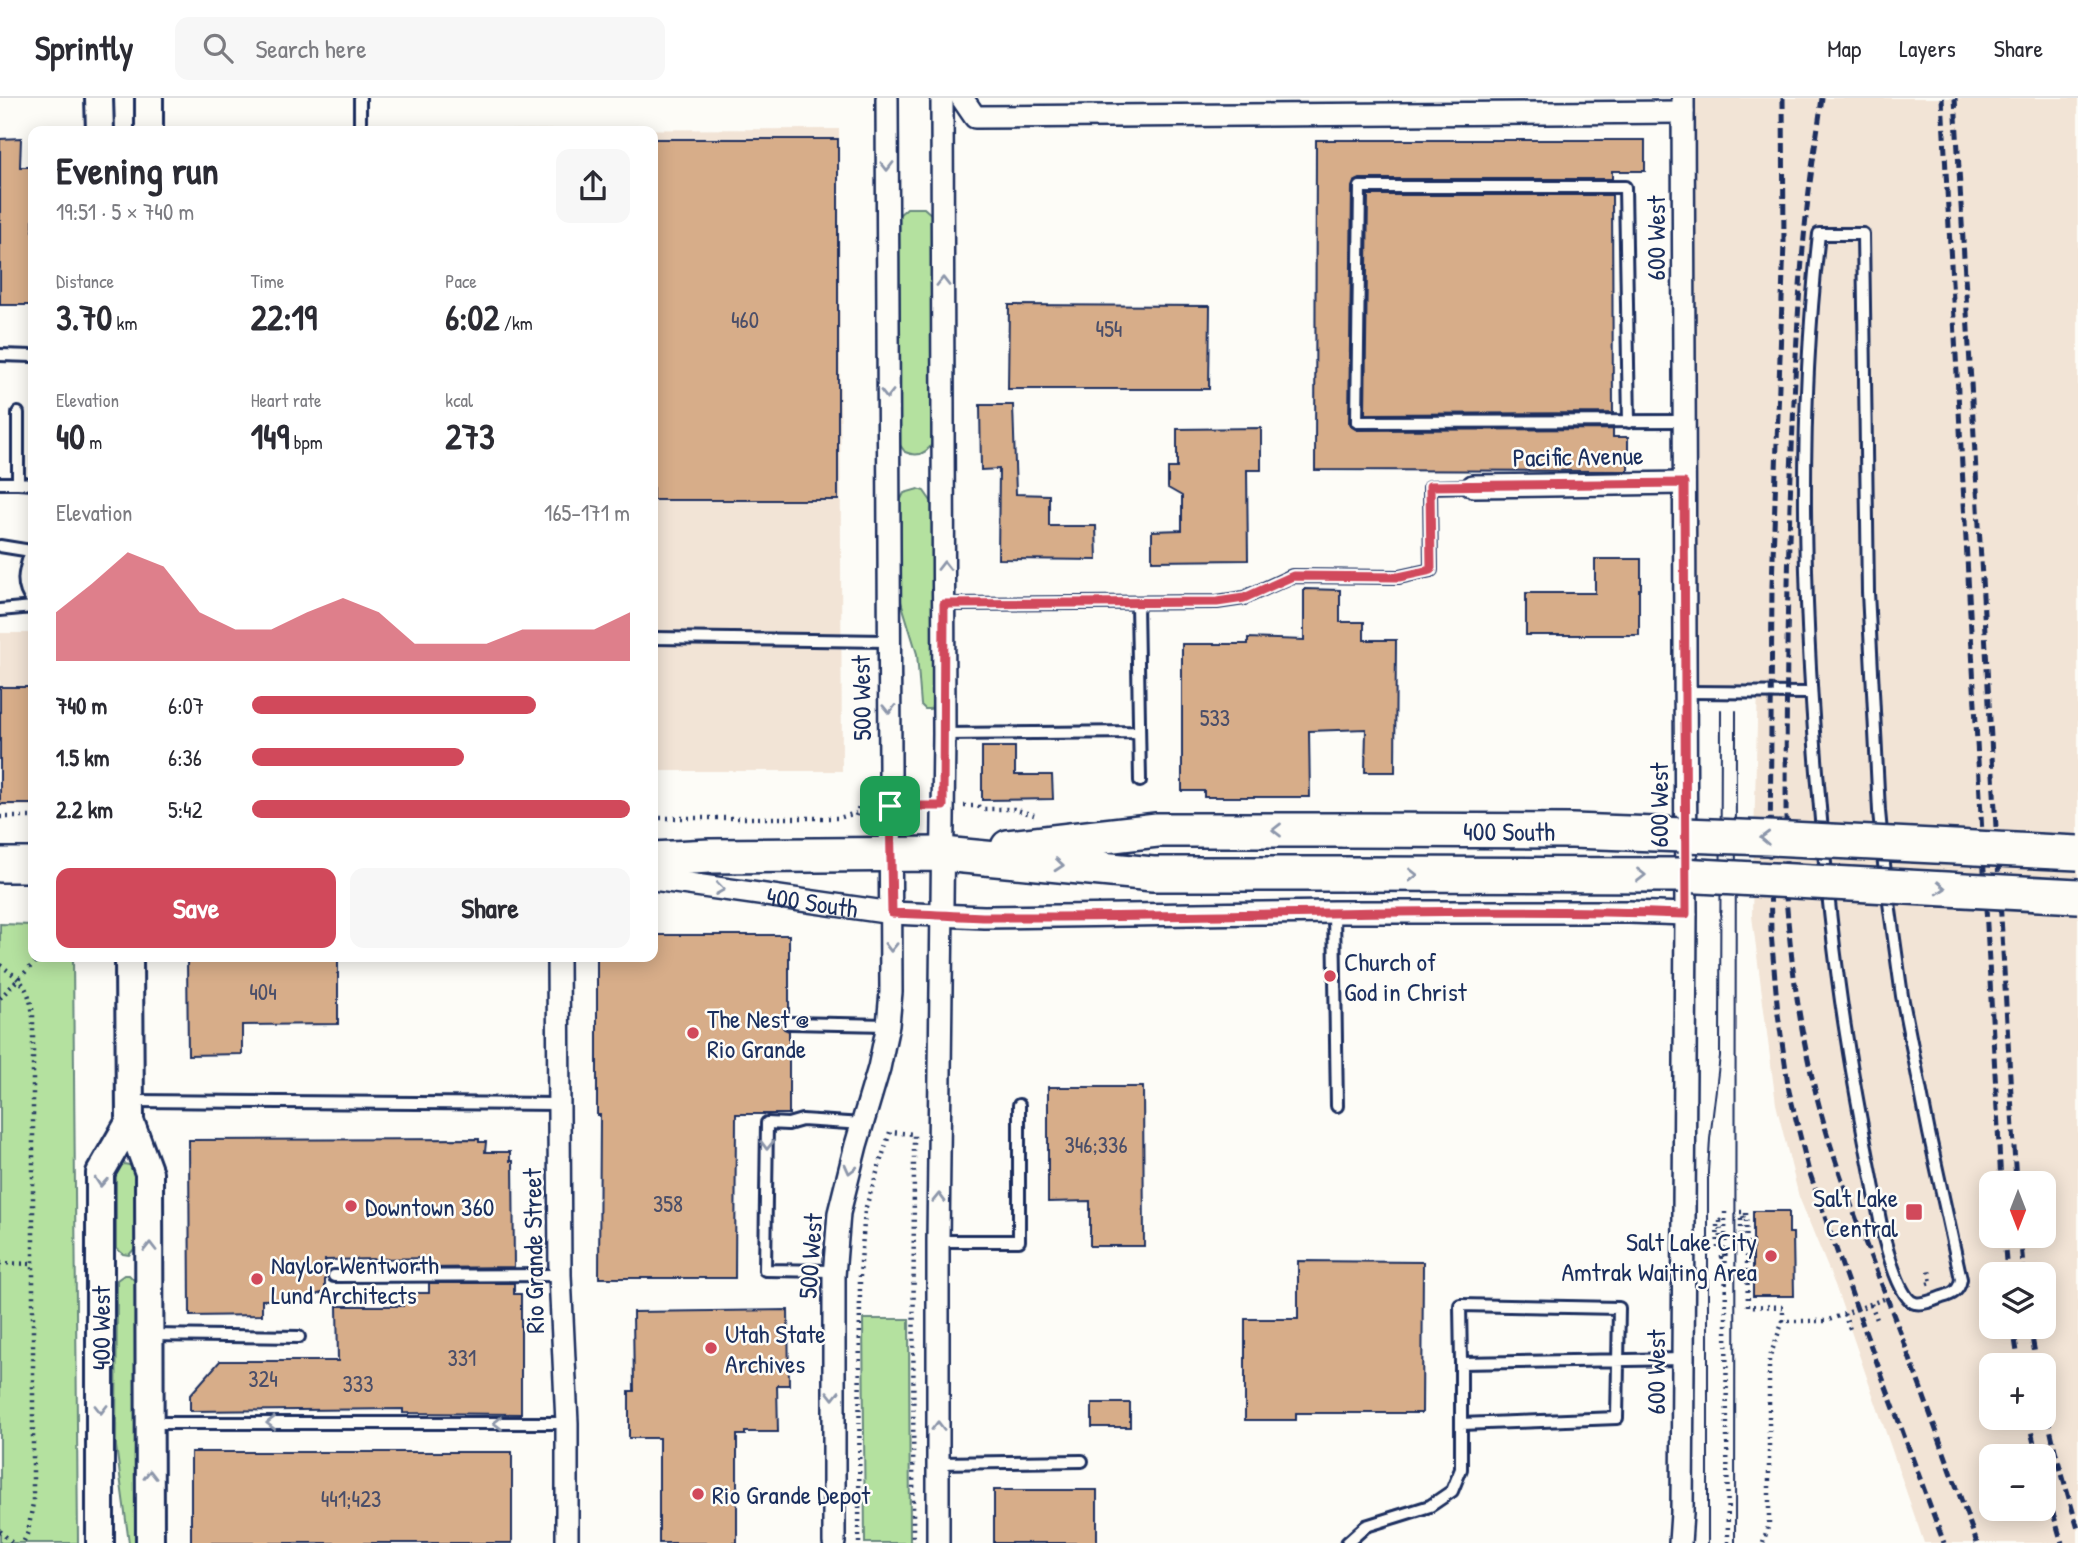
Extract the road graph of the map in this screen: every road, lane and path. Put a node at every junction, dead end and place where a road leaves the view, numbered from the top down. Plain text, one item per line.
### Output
1 (99, 98) edge
2 (149, 98) edge
3 (360, 98) edge
4 (887, 98) edge
5 (942, 98) edge
6 (962, 98) edge
7 (1683, 105) edge
8 (100, 126) edge
9 (149, 126) edge
10 (360, 126) edge
11 (0, 355) edge
12 (28, 356) edge
13 (18, 413) dead end
14 (1684, 421) junction
15 (1629, 422) junction
16 (0, 483) edge
17 (18, 483) junction
18 (1684, 483) junction
19 (28, 484) edge
20 (1473, 486) joint
21 (0, 546) edge
22 (28, 550) edge
23 (28, 562) edge
24 (28, 596) edge
25 (1137, 603) junction
26 (944, 604) junction
27 (28, 606) edge
28 (0, 610) edge
29 (658, 638) edge
30 (888, 641) junction
31 (1686, 692) junction
32 (1811, 693) junction
33 (1139, 732) junction
34 (944, 734) junction
35 (1139, 781) dead end
36 (890, 806) junction
37 (943, 806) junction
38 (1030, 815) dead end
39 (0, 817) edge
40 (28, 817) edge
41 (658, 818) edge
42 (2078, 853) edge
43 (891, 854) junction
44 (943, 854) junction
45 (658, 859) edge
46 (0, 864) edge
47 (28, 864) edge
48 (658, 880) edge
49 (2078, 895) edge
50 (1334, 912) junction
51 (892, 913) junction
52 (942, 914) junction
53 (1686, 914) junction
54 (35, 962) edge
55 (129, 962) edge
56 (558, 962) edge
57 (0, 965) edge
58 (20, 979) junction
59 (0, 998) edge
60 (789, 1023) dead end
61 (888, 1025) junction
62 (559, 1104) junction
63 (1019, 1105) dead end
64 (1337, 1106) dead end
65 (130, 1111) junction
66 (863, 1124) junction
67 (1725, 1212) dead end
68 (1740, 1212) dead end
69 (938, 1241) junction
70 (1741, 1242) dead end
71 (1718, 1248) dead end
72 (1747, 1251) junction
73 (1725, 1257) junction
74 (0, 1263) edge
75 (34, 1264) junction
76 (834, 1271) junction
77 (1929, 1271) dead end
78 (560, 1275) junction
79 (334, 1276) dead end
80 (1903, 1292) junction
81 (1871, 1304) junction
82 (1844, 1314) junction
83 (1783, 1321) junction
84 (1878, 1322) dead end
85 (1851, 1332) dead end
86 (150, 1335) junction
87 (299, 1337) dead end
88 (1683, 1359) junction
89 (1619, 1361) junction
90 (1461, 1363) junction
91 (151, 1423) junction
92 (567, 1423) junction
93 (1461, 1424) junction
94 (1082, 1461) dead end
95 (938, 1463) junction
96 (1682, 1513) junction
97 (0, 1531) edge
98 (12, 1543) edge
99 (23, 1543) edge
100 (100, 1543) edge
101 (150, 1543) edge
102 (567, 1543) edge
103 (834, 1543) edge
104 (859, 1543) edge
105 (913, 1543) edge
106 (938, 1543) edge
107 (1347, 1543) edge
108 (1679, 1543) edge
109 (1686, 1543) edge
110 (1728, 1543) edge
111 (1763, 1543) edge

1 - 8 street
2 - 9 street
3 - 10 lane
4 -> 30 street, 500 West
26 -> 5 street
6 - 7 street
7 - 14 street, 600 West
11 - 12 lane
13 - 17 lane
14 - 15 lane
14 - 18 street, 600 West
15 - 15 lane
16 - 17 lane
17 - 19 lane
18 - 20 street, Pacific Avenue
18 - 31 street, 600 West
20 - 25 lane
21 - 22 lane
23 - 24 lane
25 - 26 lane
25 - 33 lane
26 - 34 street
27 - 28 lane
29 - 30 lane
30 -> 36 street, 500 West
31 - 32 lane
31 - 53 street, 600 West
32 - 80 lane
32 - 80 lane
33 - 34 lane
33 - 35 lane
34 - 37 street
36 - 41 path
36 - 43 street, 500 West
37 - 38 path
37 - 44 street
39 - 40 path
42 -> 44 main road, 400 South, bridge
43 - 44 main road, 400 South
43 - 45 main road, 400 South
43 - 51 street, 500 West
44 -> 49 main road, 400 South, bridge
44 - 52 street
46 - 47 main road
48 -> 51 street, 400 South
50 - 52 street, 400 South
50 - 53 street, 400 South
50 - 64 lane
51 - 52 street, 400 South
51 -> 61 street, 500 West
69 -> 52 street
53 - 88 street, 600 West
54 - 58 path
55 - 65 street, 400 West
56 - 62 street, Rio Grande Street
57 - 58 path
58 - 59 path
58 - 75 path
60 - 61 lane
61 - 66 street, 500 West
62 - 65 lane
62 - 78 street, Rio Grande Street
63 - 69 lane
86 -> 65 street, 400 West
65 -> 100 street, 400 West
66 -> 76 street, 500 West
66 -> 76 lane
67 - 73 path
68 - 72 path
95 -> 69 street
70 - 72 path
71 - 73 path
72 - 83 path
73 - 110 path
74 - 75 path
75 - 99 path
76 -> 103 street, 500 West
77 - 80 path
78 - 79 lane
78 - 92 street, Rio Grande Street
80 - 81 path
81 - 82 path
81 - 84 path
82 - 83 path
82 - 85 path
83 - 111 path
86 - 87 lane
86 - 91 street, 400 West
88 - 89 lane
88 - 96 street, 600 West
89 - 90 lane
89 - 90 lane
89 - 93 lane
90 - 93 lane
92 -> 91 lane
101 -> 91 street, 400 West
92 - 102 street, Rio Grande Street
93 - 107 lane
94 - 95 lane
95 - 106 street
96 - 108 street, 600 West
96 - 109 street, 600 West
97 - 98 path
104 - 105 path

